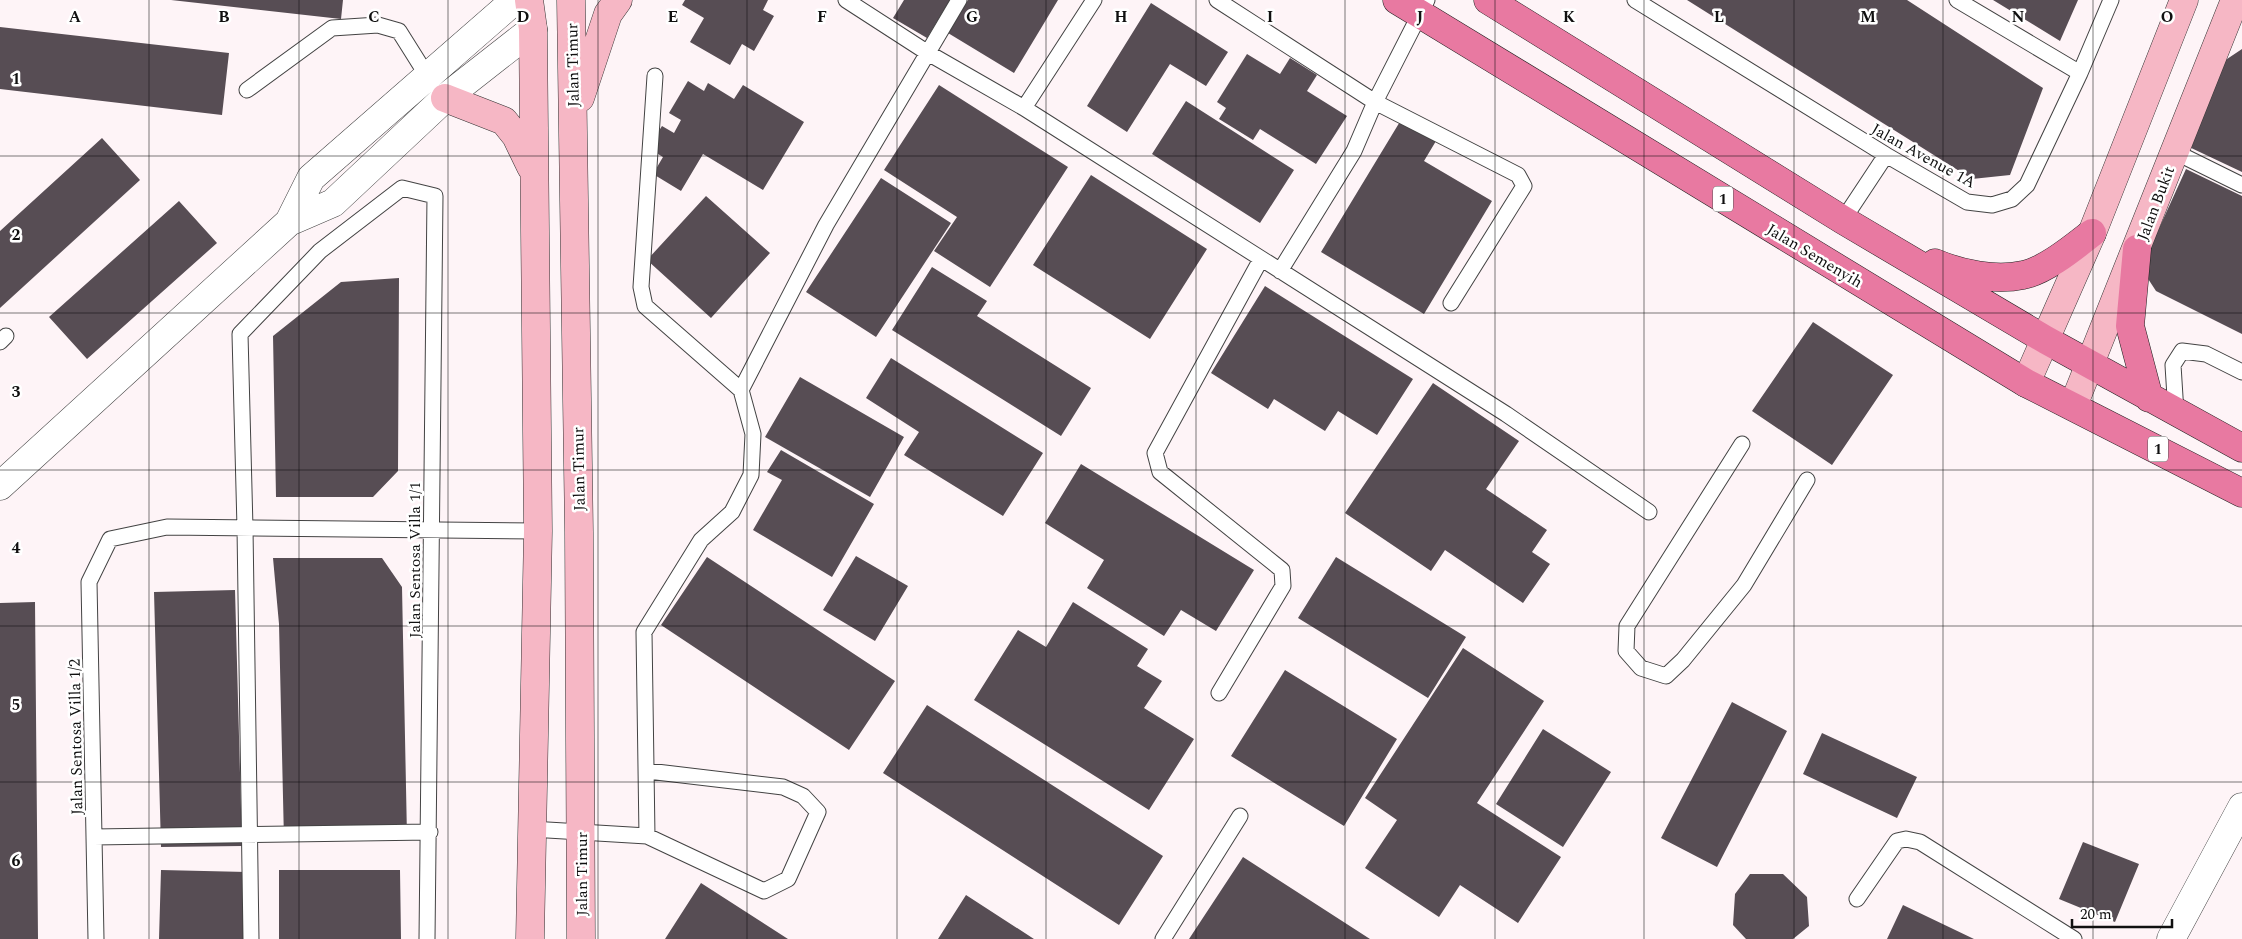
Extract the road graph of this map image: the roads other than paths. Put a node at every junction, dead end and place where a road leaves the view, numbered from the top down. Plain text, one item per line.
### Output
1 (515, 0) edge
2 (529, 0) edge
3 (571, 0) edge
4 (618, 0) edge
5 (846, 0) edge
6 (959, 0) edge
7 (1094, 0) edge
8 (1217, 0) edge
9 (1488, 0) edge
10 (1635, 0) edge
11 (1957, 0) edge
12 (2111, 0) edge
13 (2184, 0) edge
14 (2235, 0) edge
15 (1414, 5) edge
16 (533, 29) junction
17 (928, 53) junction
18 (2080, 73) junction
19 (426, 76) junction
20 (655, 76) dead end
21 (247, 90) dead end
22 (445, 98) junction
23 (1375, 102) junction
24 (1024, 108) junction
25 (573, 119) junction
26 (2175, 152) junction
27 (1886, 156) junction
28 (534, 173) junction
29 (2242, 185) edge
30 (1843, 220) junction
31 (289, 222) junction
32 (2092, 233) junction
33 (2137, 249) junction
34 (1261, 259) junction
35 (1280, 271) junction
36 (1450, 303) dead end
37 (2046, 340) junction
38 (2090, 366) junction
39 (2242, 372) edge
40 (2026, 383) junction
41 (742, 390) junction
42 (2149, 398) junction
43 (2073, 406) junction
44 (2176, 413) junction
45 (1742, 444) dead end
46 (2242, 448) edge
47 (1806, 480) dead end
48 (0, 486) edge
49 (2242, 493) edge
50 (1649, 512) dead end
51 (245, 528) junction
52 (431, 530) junction
53 (538, 531) junction
54 (1219, 693) dead end
55 (648, 771) junction
56 (2242, 807) edge
57 (1240, 816) dead end
58 (531, 828) junction
59 (430, 832) junction
60 (580, 832) junction
61 (248, 835) junction
62 (647, 836) junction
63 (94, 837) junction
64 (1857, 899) dead end
65 (96, 939) edge
66 (251, 939) edge
67 (428, 939) edge
68 (530, 939) edge
69 (581, 939) edge
70 (1163, 939) edge
71 (2074, 939) edge
72 (2171, 939) edge

1 - 19 street
2 - 16 main road
3 - 16 main road
3 - 25 main road, Jalan Timur
4 - 25 main road
5 - 17 lane
6 - 17 lane
7 - 24 lane
8 - 23 lane
9 - 30 main road
10 - 27 lane, Jalan Avenue 1A
11 - 18 lane
12 - 18 lane, Jalan Avenue 1A
13 - 32 main road
14 - 26 main road, Jalan Bukit
15 - 23 lane
15 - 40 main road, Jalan Semenyih / 1
16 - 22 street
16 - 28 main road
17 - 24 lane
17 - 41 lane
18 - 27 lane, Jalan Avenue 1A
19 - 21 lane
19 - 22 lane
19 - 31 street
20 - 41 lane
22 - 28 main road
22 - 31 street
23 - 35 lane
23 - 36 lane
24 - 34 lane
25 - 60 main road, Jalan Timur
26 - 29 lane
26 - 33 main road, Jalan Bukit
27 - 30 lane
28 - 53 main road
30 - 32 main road
30 - 37 main road
31 - 48 street
32 - 37 main road
33 - 38 main road, Jalan Bukit
33 - 42 main road
34 - 35 lane
34 - 54 lane
35 - 50 lane
37 - 38 main road
37 - 40 main road
38 - 42 main road
38 - 43 main road, Jalan Bukit
39 - 44 lane
40 - 43 main road, Jalan Semenyih / 1
41 - 55 lane
42 - 44 main road
43 - 49 main road, Jalan Semenyih / 1
44 - 46 main road
45 - 47 lane
51 - 52 lane
51 - 52 lane, Jalan Sentosa Villa 1/1
51 - 61 lane
51 - 63 lane, Jalan Sentosa Villa 1/2
52 - 53 lane
52 - 59 lane, Jalan Sentosa Villa 1/1
53 - 58 main road
55 - 62 lane
55 - 62 lane
56 - 72 street
57 - 70 lane
58 - 60 lane
58 - 68 main road
59 - 61 lane
59 - 67 lane, Jalan Sentosa Villa 1/1
60 - 62 lane
60 - 69 main road, Jalan Timur
61 - 63 lane
61 - 66 lane
63 - 65 lane, Jalan Sentosa Villa 1/2
64 - 71 lane

